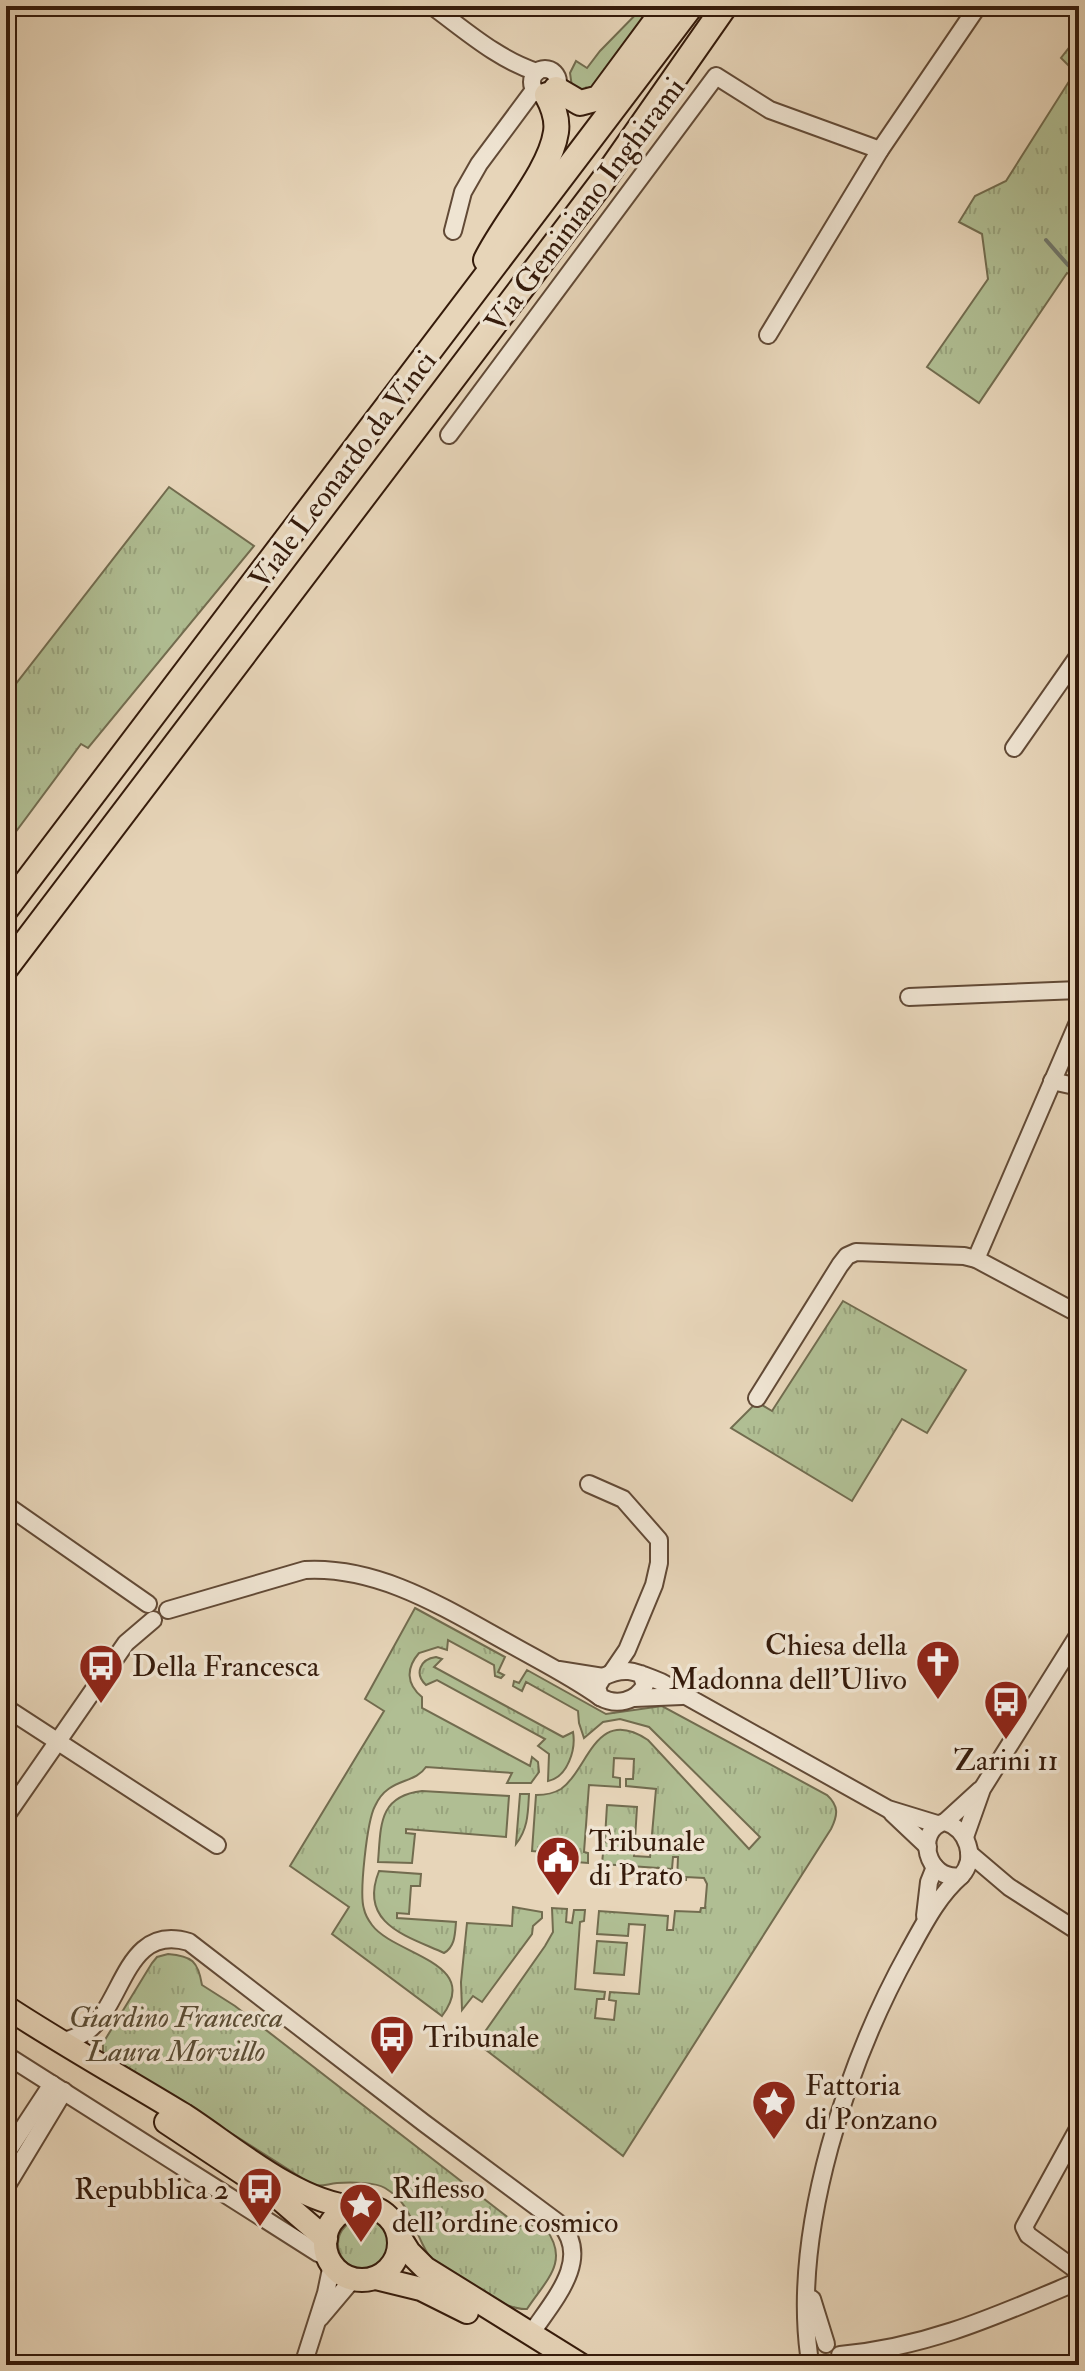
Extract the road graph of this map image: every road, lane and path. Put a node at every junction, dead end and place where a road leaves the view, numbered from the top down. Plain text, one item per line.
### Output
1 (432, 6) edge
2 (667, 6) edge
3 (688, 6) edge
4 (725, 6) edge
5 (738, 6) edge
6 (978, 6) edge
7 (541, 85) junction
8 (661, 95) junction
9 (880, 150) junction
10 (453, 231) dead end
11 (460, 312) junction
12 (768, 335) dead end
13 (449, 435) dead end
14 (1079, 655) edge
15 (1014, 748) dead end
16 (6, 909) edge
17 (6, 968) edge
18 (1079, 990) edge
19 (909, 997) dead end
20 (1079, 1020) edge
21 (1052, 1081) junction
22 (1079, 1087) edge
23 (976, 1259) junction
24 (1079, 1314) edge
25 (757, 1398) dead end
26 (589, 1484) dead end
27 (6, 1505) edge
28 (6, 1517) edge
29 (33, 1526) junction
30 (150, 1612) junction
31 (1079, 1634) edge
32 (633, 1639) junction
33 (554, 1669) junction
34 (640, 1673) junction
35 (608, 1674) junction
36 (684, 1696) junction
37 (600, 1697) junction
38 (634, 1698) junction
39 (6, 1708) edge
40 (55, 1742) junction
41 (982, 1789) junction
42 (888, 1809) junction
43 (6, 1816) edge
44 (941, 1823) junction
45 (217, 1845) dead end
46 (967, 1845) junction
47 (928, 1847) junction
48 (935, 1867) junction
49 (963, 1874) junction
50 (1009, 1887) junction
51 (925, 1922) junction
52 (1079, 1932) edge
53 (6, 2007) edge
54 (6, 2022) edge
55 (93, 2028) junction
56 (61, 2042) junction
57 (6, 2055) edge
58 (96, 2061) junction
59 (58, 2087) junction
60 (1079, 2127) edge
61 (6, 2154) edge
62 (6, 2187) edge
63 (354, 2207) junction
64 (399, 2236) junction
65 (328, 2253) junction
66 (1079, 2272) edge
67 (364, 2279) junction
68 (1079, 2281) edge
69 (808, 2285) junction
70 (317, 2322) junction
71 (531, 2334) junction
72 (826, 2344) junction
73 (840, 2360) edge
74 (809, 2362) edge
75 (303, 2365) edge
76 (557, 2365) edge
77 (581, 2365) edge

1 - 7 street
2 - 7 highway
3 - 11 highway, Viale Leonardo da Vinci
4 - 8 highway, Viale Leonardo da Vinci
5 - 8 highway
6 - 9 street
7 - 10 street
7 - 11 highway
8 - 17 highway, Viale Leonardo da Vinci
9 - 12 street
9 - 13 street, Via Geminiano Inghirami
11 - 16 highway, Viale Leonardo da Vinci
14 - 15 street
18 - 19 street
20 - 21 street
21 - 22 street
21 - 23 street
23 - 24 street
23 - 25 street
26 - 32 street
27 - 29 street
28 - 29 street
29 - 30 street
30 - 33 street
30 - 40 street
31 - 41 street
32 - 34 street
32 - 35 street
33 - 35 street
33 - 37 street
34 - 35 street
34 - 36 street
34 - 38 street
35 - 37 street
36 - 38 street
36 - 42 street
37 - 38 street
39 - 40 street
40 - 43 street
40 - 45 street
41 - 44 street
41 - 46 street
42 - 44 street
42 - 47 street
44 - 46 street
44 - 47 street
46 - 49 street
46 - 50 street
47 - 48 street
48 - 49 street
48 - 51 street
49 - 50 street
49 - 51 street
50 - 52 street
51 - 69 street
53 - 56 main road
54 - 65 main road
55 - 56 street
55 - 58 street
55 - 71 street
56 - 58 main road
57 - 59 street
58 - 63 main road
59 - 61 street
59 - 62 street
59 - 65 street
60 - 66 street
63 - 64 main road
63 - 65 main road
64 - 67 main road
64 - 71 main road
65 - 67 main road
65 - 70 street
67 - 70 street
67 - 76 main road
68 - 73 street
69 - 72 street
69 - 74 street
70 - 75 street
71 - 77 main road
72 - 73 street
72 - 74 street

